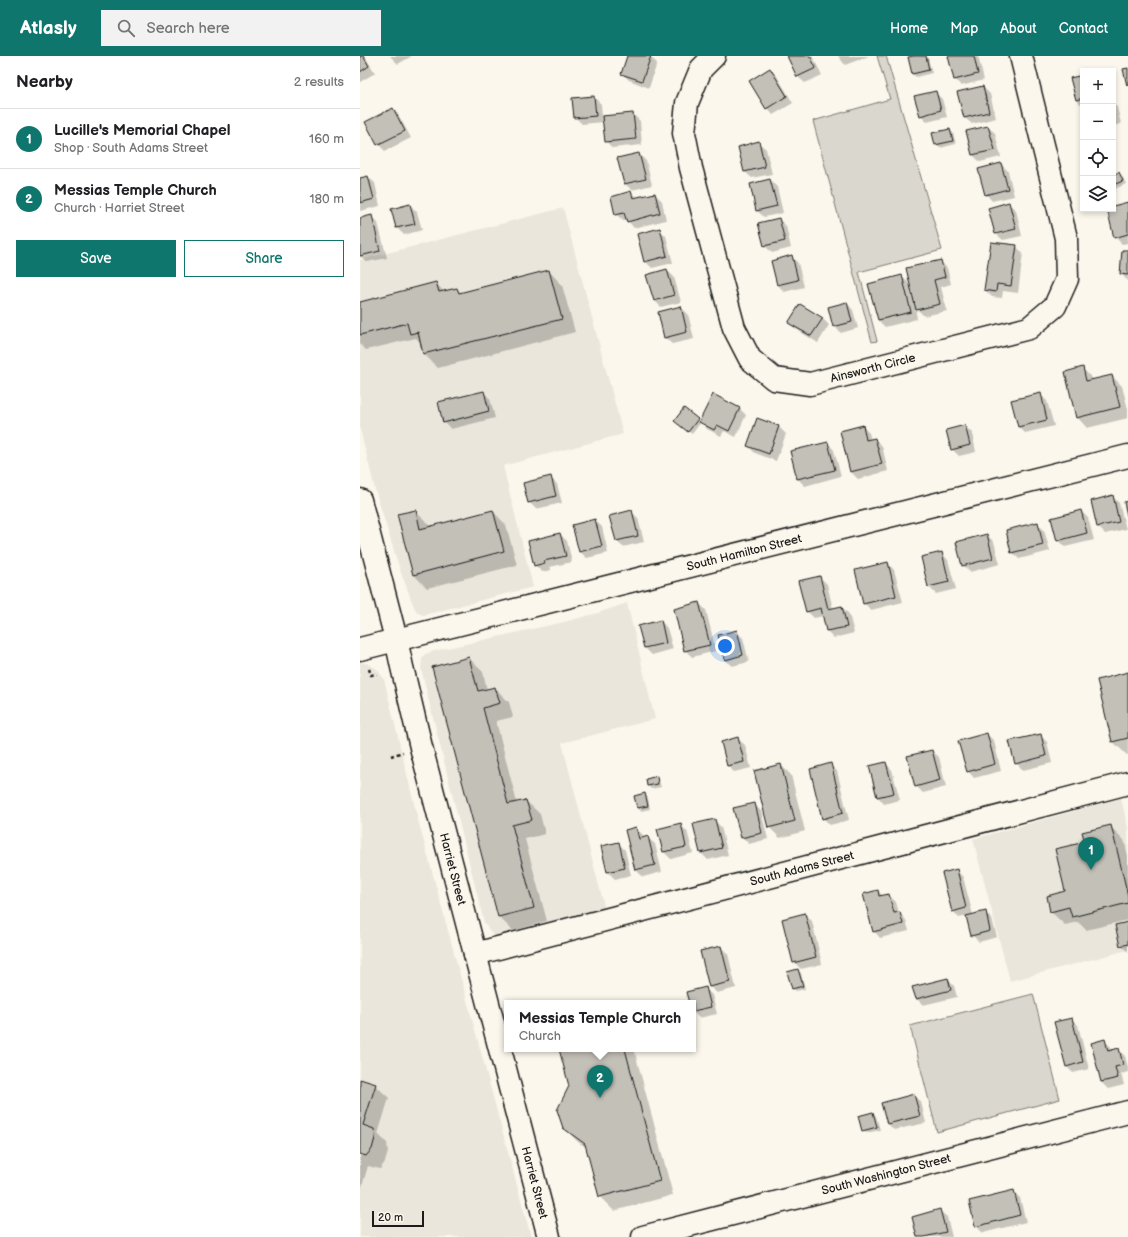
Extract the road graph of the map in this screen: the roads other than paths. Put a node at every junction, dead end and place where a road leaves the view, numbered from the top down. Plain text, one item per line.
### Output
1 (714, 56) edge
2 (1021, 56) edge
3 (1128, 456) edge
4 (360, 500) edge
5 (367, 559) edge
6 (396, 639) junction
7 (360, 649) edge
8 (1128, 783) edge
9 (475, 954) junction
10 (1128, 1112) edge
11 (549, 1237) edge
12 (643, 1237) edge

1 - 2 street, Ainsworth Circle
3 - 6 street, South Hamilton Street
4 - 5 street, Harriet Street
5 - 6 street, Harriet Street
6 - 7 street, South Hamilton Street
6 - 9 street, Harriet Street
8 - 9 street, South Adams Street
9 - 11 street, Harriet Street
10 - 12 street, South Washington Street

